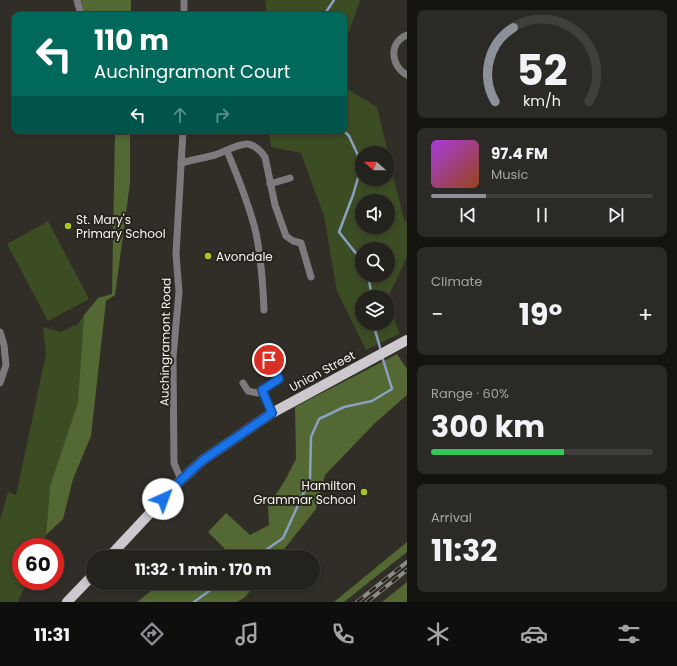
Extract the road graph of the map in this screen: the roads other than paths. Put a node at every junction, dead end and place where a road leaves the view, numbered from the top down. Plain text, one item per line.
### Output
1 (78, 0) edge
2 (184, 0) edge
3 (80, 12) edge
4 (184, 12) edge
5 (407, 35) edge
6 (407, 75) edge
7 (183, 134) edge
8 (227, 151) junction
9 (181, 163) junction
10 (290, 178) dead end
11 (270, 184) junction
12 (311, 278) dead end
13 (264, 310) dead end
14 (0, 332) edge
15 (407, 340) edge
16 (3, 353) edge
17 (269, 360) dead end
18 (0, 383) edge
19 (243, 383) dead end
20 (262, 390) junction
21 (272, 413) junction
22 (181, 480) junction
23 (116, 550) edge
24 (86, 582) edge
25 (67, 602) edge

1 - 3 street
2 - 4 street
5 - 6 street
7 - 9 street, Auchingramont Road
8 - 9 street
8 - 11 street
8 - 13 street
9 - 22 street, Auchingramont Road
10 - 11 street
11 - 12 street
14 - 16 street
15 - 21 main road, Union Street
16 - 18 street
17 - 20 street
19 - 20 street
20 - 21 street
21 - 22 main road, Union Street
22 - 23 main road, Union Street
24 - 25 main road

